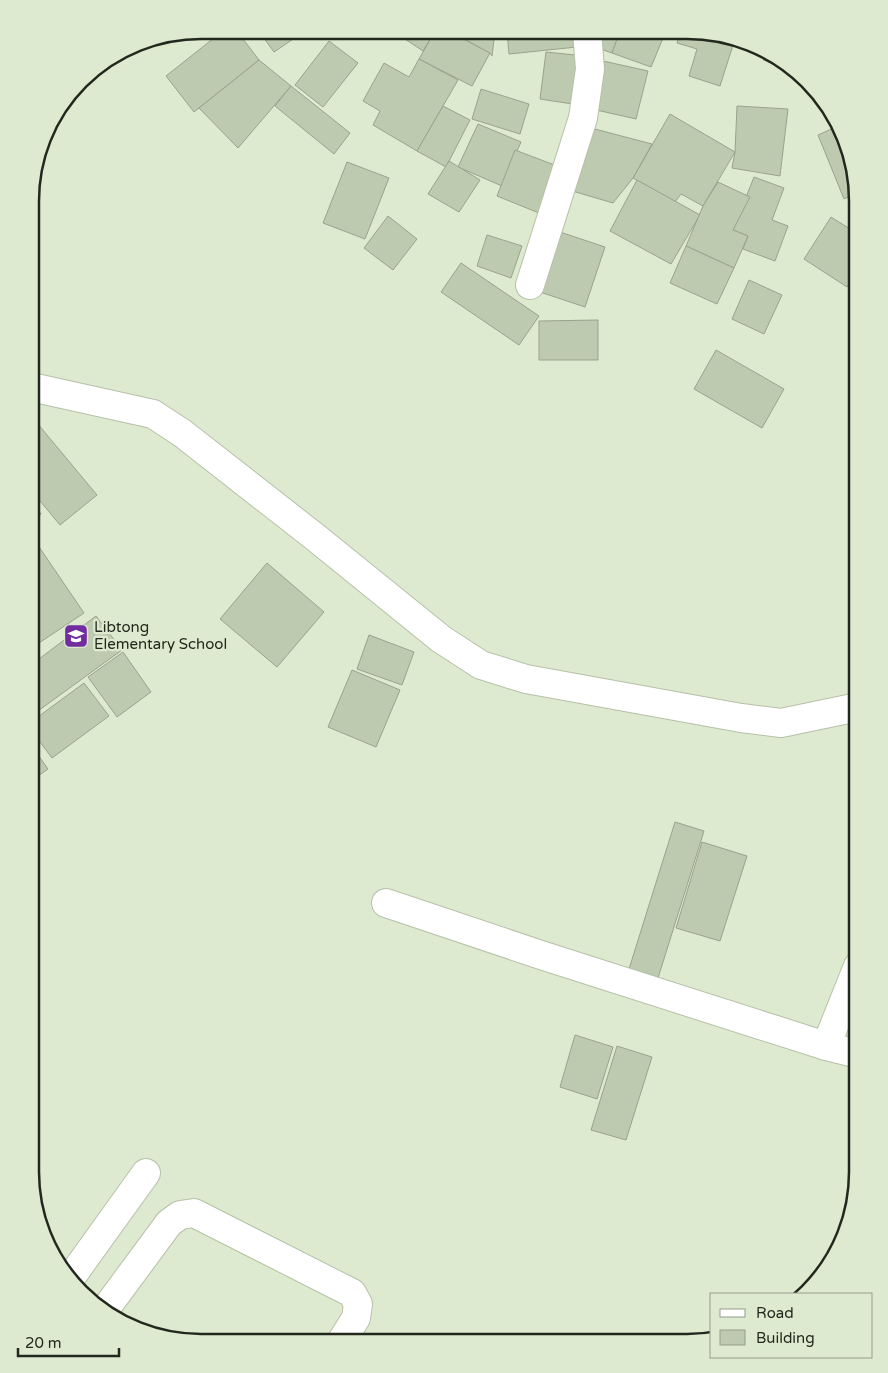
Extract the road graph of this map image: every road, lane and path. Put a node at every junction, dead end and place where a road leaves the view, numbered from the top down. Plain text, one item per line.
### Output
1 (588, 39) edge
2 (530, 285) dead end
3 (39, 389) edge
4 (849, 709) edge
5 (386, 903) dead end
6 (849, 988) edge
7 (826, 1046) junction
8 (849, 1052) edge
9 (146, 1173) dead end
10 (74, 1273) edge
11 (108, 1305) edge
12 (347, 1334) edge

1 - 2 street
3 - 4 street
5 - 7 street
6 - 7 street
7 - 8 street
9 - 10 street
11 - 12 street

